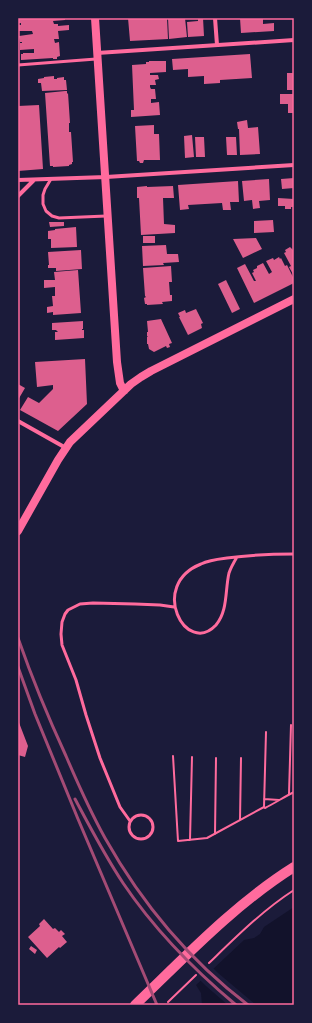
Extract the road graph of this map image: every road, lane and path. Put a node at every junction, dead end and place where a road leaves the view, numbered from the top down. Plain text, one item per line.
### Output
1 (95, 18) edge
2 (215, 18) edge
3 (294, 40) edge
4 (217, 45) junction
5 (98, 56) junction
6 (18, 65) edge
7 (294, 165) edge
8 (106, 177) junction
9 (35, 179) junction
10 (51, 179) junction
11 (18, 180) edge
12 (18, 196) edge
13 (108, 216) junction
14 (294, 300) edge
15 (124, 391) junction
16 (18, 421) edge
17 (66, 448) junction
18 (18, 531) edge
19 (294, 554) edge
20 (237, 557) junction
21 (174, 607) junction
22 (291, 725) dead end
23 (266, 732) dead end
24 (173, 756) dead end
25 (192, 757) dead end
26 (216, 758) dead end
27 (241, 758) dead end
28 (290, 758) junction
29 (294, 758) edge
30 (294, 792) edge
31 (289, 794) junction
32 (264, 799) junction
33 (279, 800) junction
34 (264, 807) junction
35 (240, 820) junction
36 (130, 821) junction
37 (215, 834) junction
38 (190, 840) junction
39 (294, 867) edge
40 (294, 890) edge
41 (209, 963) dead end
42 (196, 975) dead end
43 (168, 1002) dead end
44 (135, 1005) edge

1 - 5 main road
2 - 4 street
3 - 4 street
4 - 5 street
5 - 6 lane
5 - 8 main road
7 - 8 street
8 - 10 street
8 - 13 main road
9 - 10 street
9 - 11 street
9 - 12 street
10 - 13 lane
13 - 15 main road
14 - 15 main road
15 - 17 main road
16 - 17 street
17 - 18 main road
19 - 20 lane
20 - 21 lane
20 - 21 lane
21 - 36 lane
22 - 28 path
23 - 32 path
24 - 38 path
25 - 38 path
26 - 37 path
27 - 35 path
28 - 29 path
28 - 31 path
30 - 31 path
31 - 33 path
32 - 33 path
32 - 34 path
33 - 34 path
34 - 35 path
35 - 37 path
36 - 36 lane
37 - 38 path
39 - 44 main road
40 - 41 path
42 - 43 path

